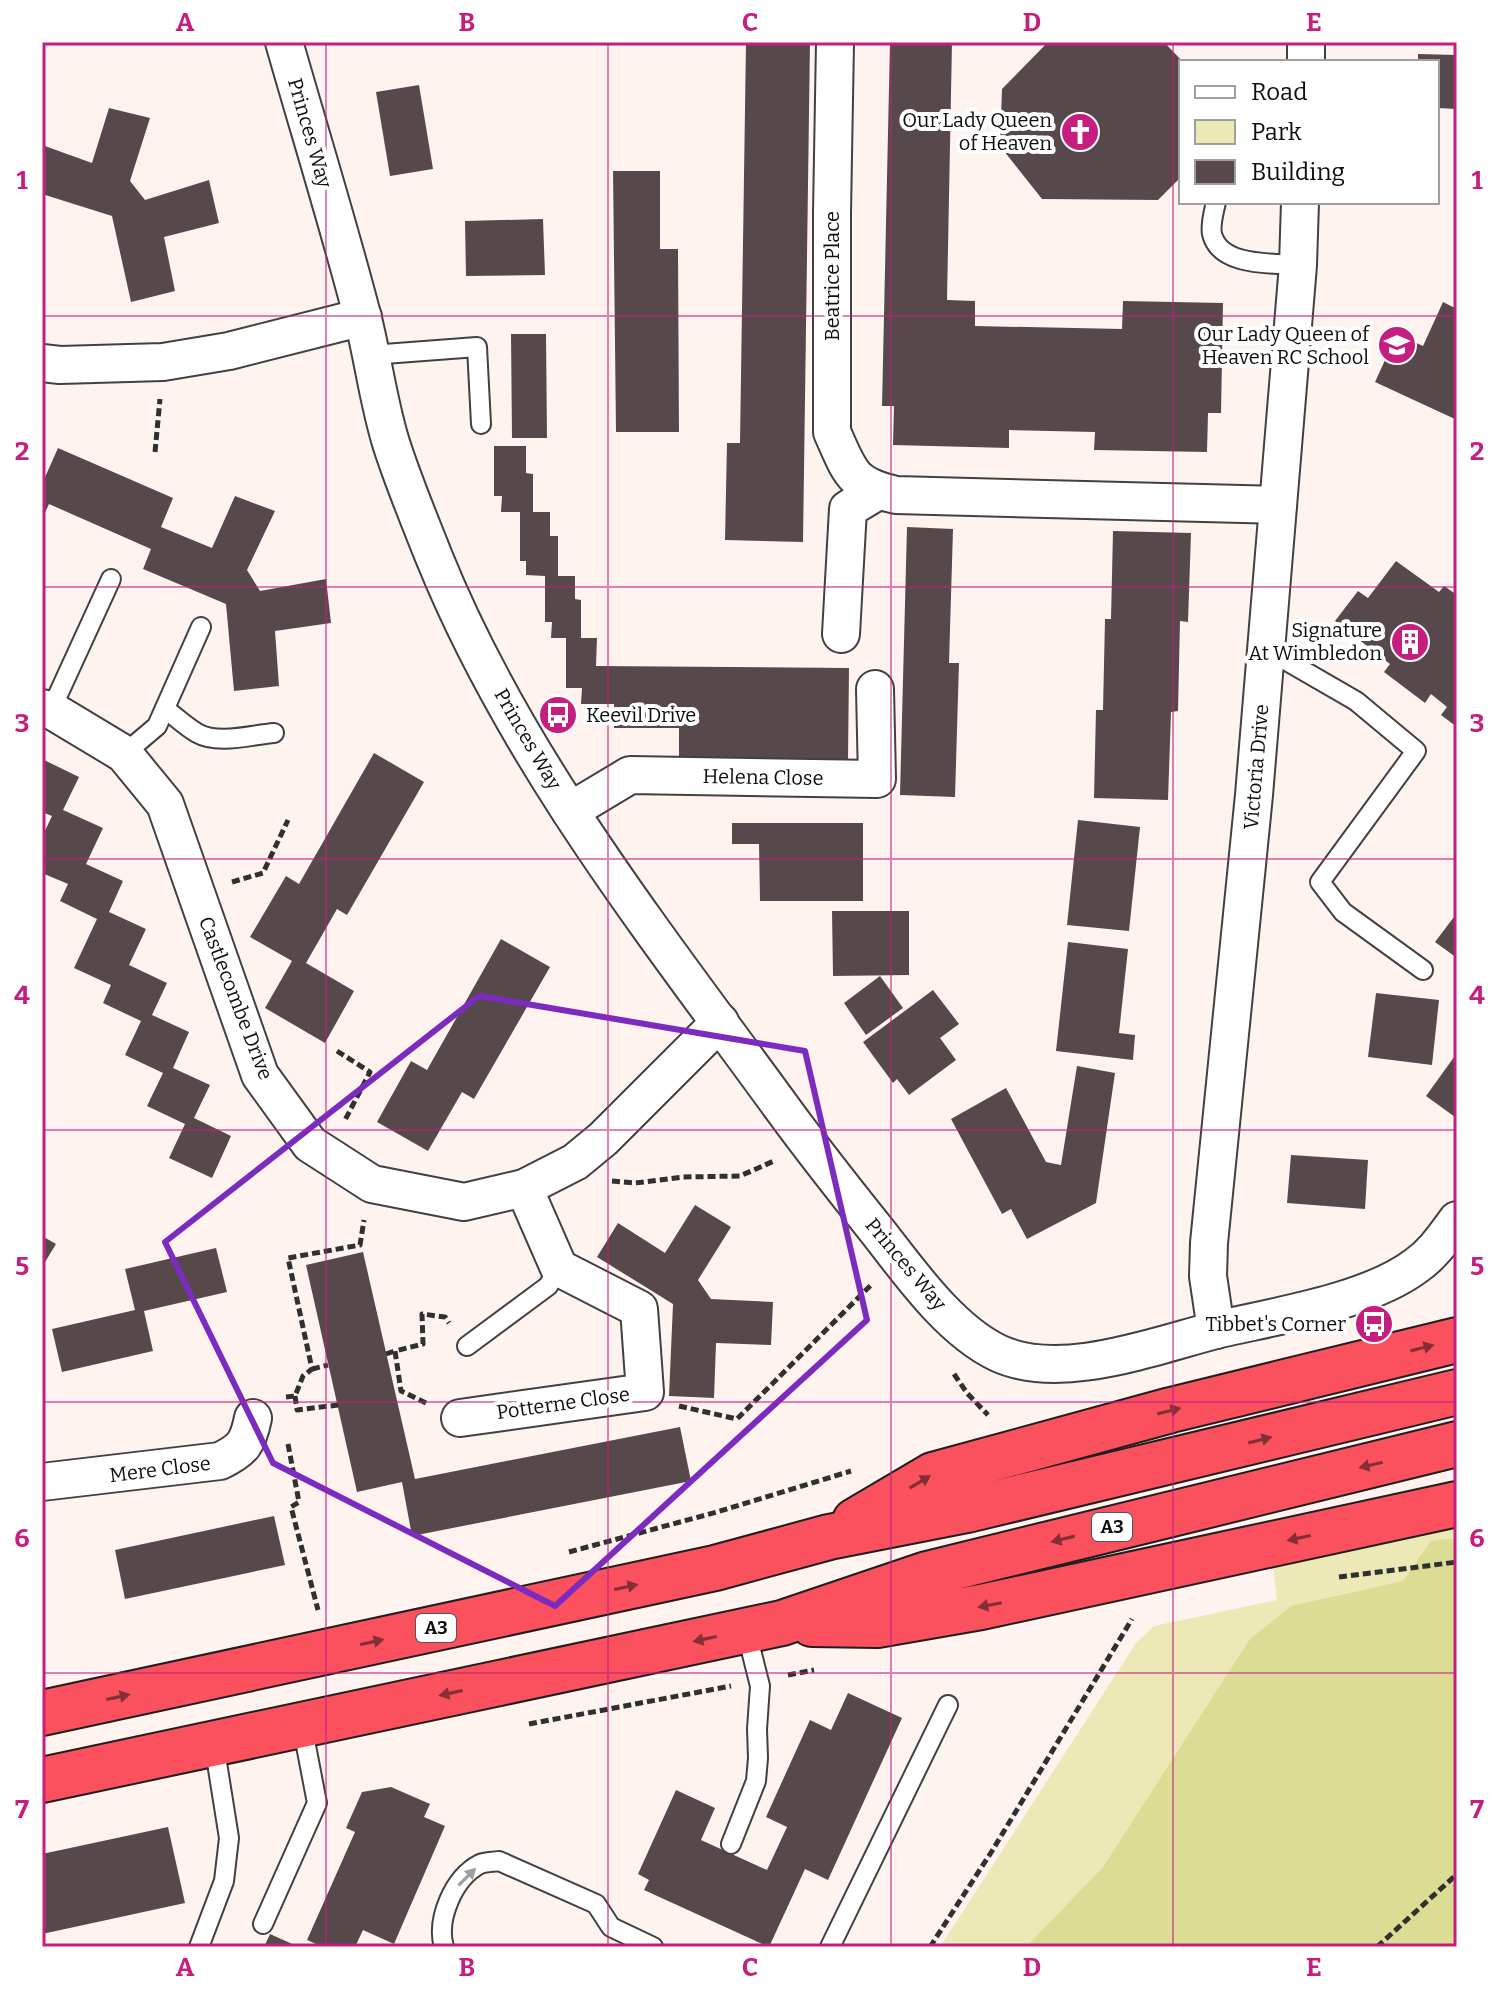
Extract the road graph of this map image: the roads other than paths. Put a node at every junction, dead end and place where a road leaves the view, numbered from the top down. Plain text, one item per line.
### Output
1 (284, 42) edge
2 (835, 42) edge
3 (1216, 204) edge
4 (1300, 204) edge
5 (1298, 265) junction
6 (363, 317) junction
7 (371, 355) junction
8 (42, 363) edge
9 (481, 424) dead end
10 (878, 491) junction
11 (1278, 505) junction
12 (111, 579) dead end
13 (201, 627) dead end
14 (841, 634) dead end
15 (1266, 649) junction
16 (875, 689) dead end
17 (47, 709) edge
18 (165, 709) junction
19 (274, 733) dead end
20 (124, 754) junction
21 (570, 811) junction
22 (1423, 970) dead end
23 (720, 1022) junction
24 (524, 1188) junction
25 (1457, 1220) edge
26 (559, 1268) junction
27 (1216, 1330) junction
28 (1457, 1340) edge
29 (467, 1346) road end
30 (1448, 1394) edge
31 (253, 1418) road end
32 (460, 1418) road end
33 (1452, 1446) edge
34 (42, 1482) edge
35 (1457, 1504) edge
36 (829, 1537) junction
37 (764, 1627) junction
38 (948, 1705) dead end
39 (42, 1713) edge
40 (302, 1725) junction
41 (214, 1743) junction
42 (42, 1780) edge
43 (731, 1844) dead end
44 (263, 1924) dead end
45 (634, 1938) junction
46 (199, 1947) edge
47 (444, 1947) edge
48 (616, 1947) edge
49 (653, 1947) edge
50 (830, 1947) edge

1 - 6 street, Princes Way
2 - 10 street, Beatrice Place
3 - 5 lane
4 - 5 street, Victoria Drive
5 - 11 street, Victoria Drive
6 - 7 street, Princes Way
6 - 8 street
7 - 9 lane
7 - 21 street, Princes Way
10 - 11 street
10 - 14 street
11 - 15 street, Victoria Drive
12 - 17 lane
13 - 18 lane
15 - 22 lane
15 - 27 street, Victoria Drive
16 - 21 street, Helena Close
17 - 20 street, Castlecombe Drive
18 - 19 lane
18 - 20 lane
20 - 24 street, Castlecombe Drive
21 - 23 street, Princes Way
23 - 24 street, Castlecombe Drive
23 - 27 street, Princes Way
24 - 26 street
25 - 27 street, Princes Way
26 - 29 lane
26 - 32 street, Potterne Close
36 -> 28 highway, A3
36 -> 30 highway, A3
31 - 34 street, Mere Close
33 -> 37 highway, A3
35 -> 37 highway, A3
39 -> 36 highway, A3
37 -> 40 highway, A3
37 - 43 lane
38 - 50 lane
40 - 41 highway, A3
40 - 44 lane
41 - 42 highway, A3
41 - 46 lane
47 -> 45 lane
45 - 48 lane
45 - 49 lane

